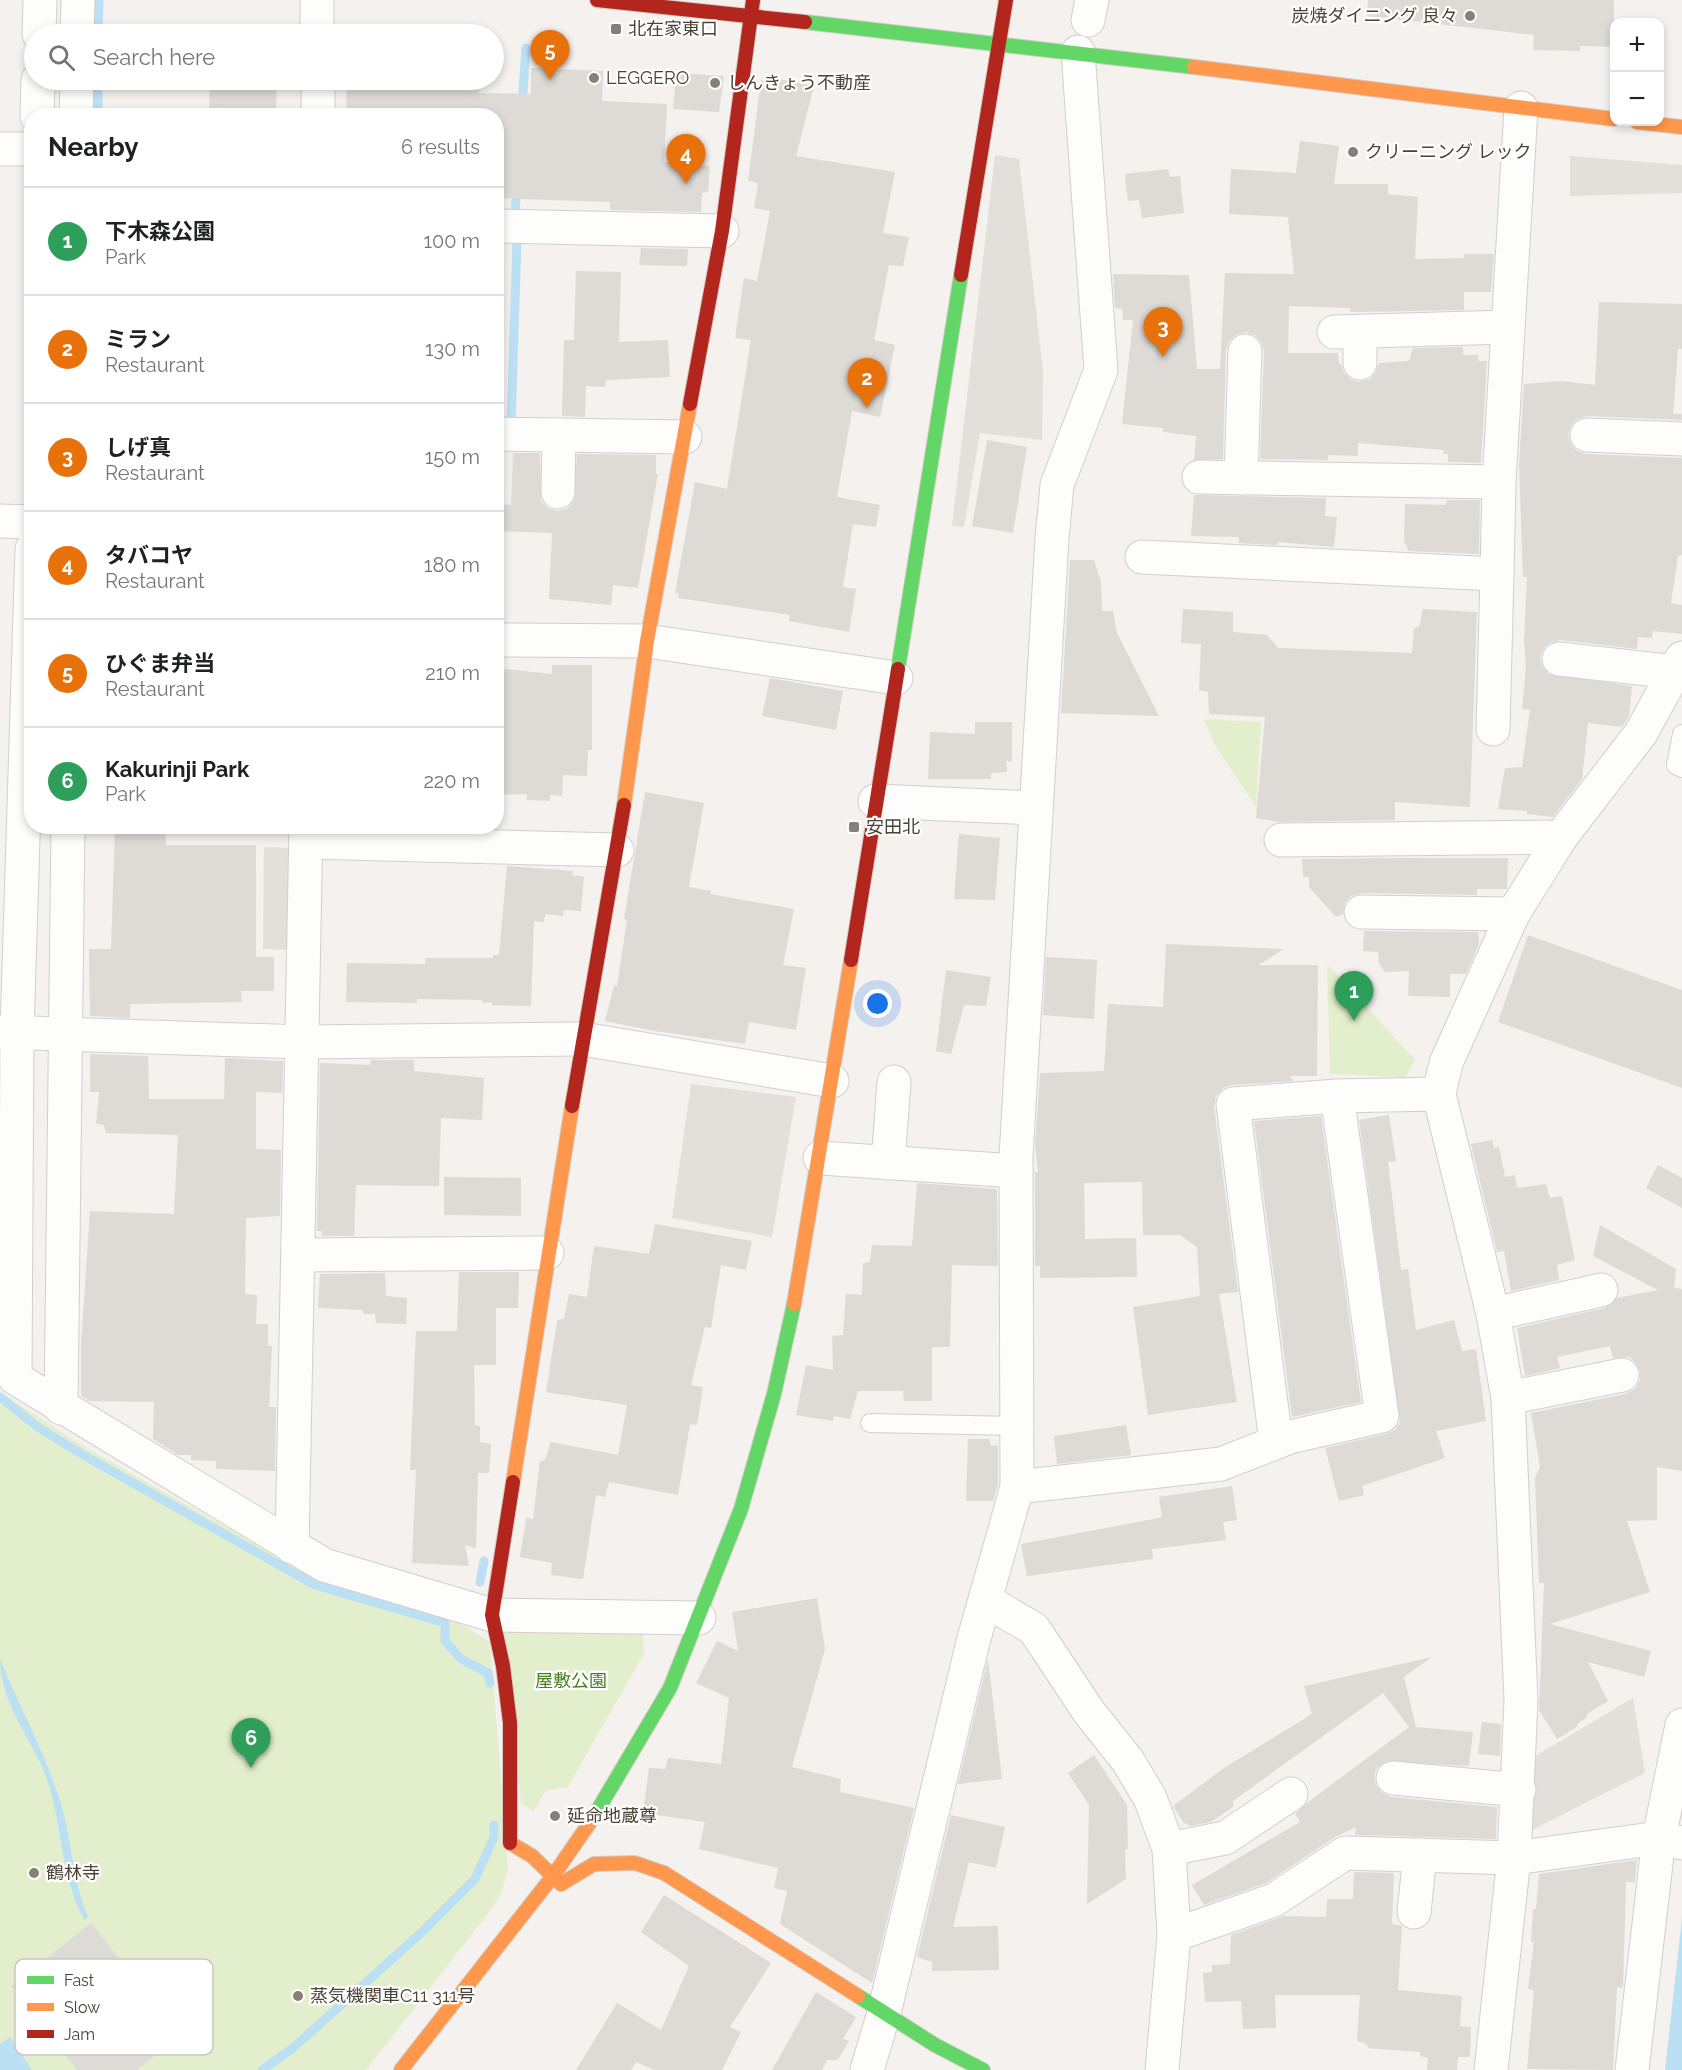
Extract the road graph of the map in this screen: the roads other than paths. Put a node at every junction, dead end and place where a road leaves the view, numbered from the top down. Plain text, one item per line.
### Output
1 (40, 0) edge
2 (78, 0) edge
3 (317, 0) edge
4 (597, 0) edge
5 (753, 0) edge
6 (1006, 0) edge
7 (751, 16) junction
8 (39, 24) edge
9 (77, 24) edge
10 (318, 24) edge
11 (998, 44) junction
12 (1078, 52) junction
13 (38, 90) edge
14 (77, 90) edge
15 (318, 90) edge
16 (37, 108) edge
17 (76, 108) edge
18 (318, 108) edge
19 (1521, 108) junction
20 (1610, 119) edge
21 (1664, 125) edge
22 (1682, 127) edge
23 (0, 149) edge
24 (24, 149) edge
25 (504, 226) edge
26 (722, 231) junction
27 (1508, 327) junction
28 (1352, 342) dead end
29 (1245, 351) dead end
30 (504, 434) edge
31 (559, 435) junction
32 (1587, 435) dead end
33 (685, 437) junction
34 (1682, 439) edge
35 (1199, 477) dead end
36 (1241, 478) junction
37 (1499, 482) junction
38 (558, 492) dead end
39 (0, 521) edge
40 (24, 522) edge
41 (1160, 567) dead end
42 (1497, 574) junction
43 (504, 640) edge
44 (647, 641) junction
45 (1559, 659) dead end
46 (1678, 665) edge
47 (896, 678) junction
48 (1493, 729) dead end
49 (1682, 734) edge
50 (24, 740) edge
51 (1682, 768) edge
52 (875, 801) junction
53 (1036, 808) junction
54 (68, 834) edge
55 (306, 834) edge
56 (1561, 837) junction
57 (1281, 840) dead end
58 (617, 850) junction
59 (1361, 912) dead end
60 (1513, 914) junction
61 (8, 1032) edge
62 (65, 1034) junction
63 (574, 1039) junction
64 (303, 1042) junction
65 (832, 1081) junction
66 (894, 1082) dead end
67 (1439, 1094) junction
68 (1337, 1096) junction
69 (820, 1158) junction
70 (888, 1163) junction
71 (1016, 1171) junction
72 (539, 1253) junction
73 (298, 1255) junction
74 (1601, 1290) dead end
75 (1493, 1314) junction
76 (1622, 1375) dead end
77 (1508, 1398) junction
78 (61, 1407) junction
79 (870, 1423) dead end
80 (1017, 1426) junction
81 (1276, 1442) junction
82 (1017, 1487) junction
83 (292, 1547) junction
84 (985, 1600) junction
85 (492, 1616) junction
86 (699, 1618) junction
87 (1682, 1725) edge
88 (1393, 1778) dead end
89 (1519, 1790) junction
90 (1291, 1794) dead end
91 (1670, 1840) edge
92 (1169, 1849) junction
93 (1420, 1855) junction
94 (1514, 1858) junction
95 (553, 1876) junction
96 (1414, 1912) dead end
97 (1174, 1935) junction
98 (884, 2013) junction
99 (401, 2070) edge
100 (867, 2070) edge
101 (983, 2070) edge
102 (1162, 2070) edge
103 (1491, 2070) edge
104 (1632, 2070) edge

1 - 8 street
2 - 9 street
3 - 10 street
4 - 7 street
5 - 7 street
6 - 11 street
7 - 11 street
7 - 26 street
11 - 12 street
11 - 47 street
12 - 19 street
12 - 53 street
13 - 16 street
14 - 17 street
15 - 18 street
19 - 20 street
19 - 27 street
21 - 22 street
23 - 24 street
25 - 26 street
26 - 33 street
27 - 28 street
27 - 37 street
29 - 36 street
30 - 31 street
31 - 33 street
31 - 38 street
32 - 34 street
33 - 44 street
35 - 36 street
36 - 37 street
37 - 42 street
39 - 40 street
41 - 42 street
42 - 48 street
43 - 44 street
44 - 47 street
44 - 58 street
45 - 46 street
46 - 56 street
47 - 52 street
49 - 51 lane
50 - 61 street
52 - 53 street
52 - 65 street
53 - 71 street
54 - 62 street
55 - 58 street
55 - 64 street
56 - 57 street
56 - 60 street
58 - 63 street
59 - 60 street
60 - 67 street
61 - 62 street
61 - 78 street
62 - 64 street
62 - 78 street
63 - 64 street
63 - 65 street
63 - 72 street
64 - 73 street
65 - 69 street
66 - 70 street
67 - 68 street
67 - 75 street
68 - 81 street
68 - 81 street
69 - 70 street
69 - 86 street
70 - 71 street
71 - 80 street
72 - 73 street
72 - 85 street
73 - 83 street
74 - 75 street
75 - 77 street
76 - 77 street
77 - 89 street
78 - 83 street
79 - 80 lane
80 - 82 street
81 - 82 street
82 - 84 street
83 - 85 street
84 - 92 street
84 - 98 street
85 - 86 street
85 - 95 street
86 - 95 street
87 - 91 street
88 - 89 street
89 - 94 street
90 - 92 street
91 - 94 street
91 - 104 street
92 - 97 street
93 - 94 street
93 - 96 street
93 - 97 street
94 - 103 street
95 - 98 street
95 - 99 street
97 - 102 street
98 - 100 street
98 - 101 street

